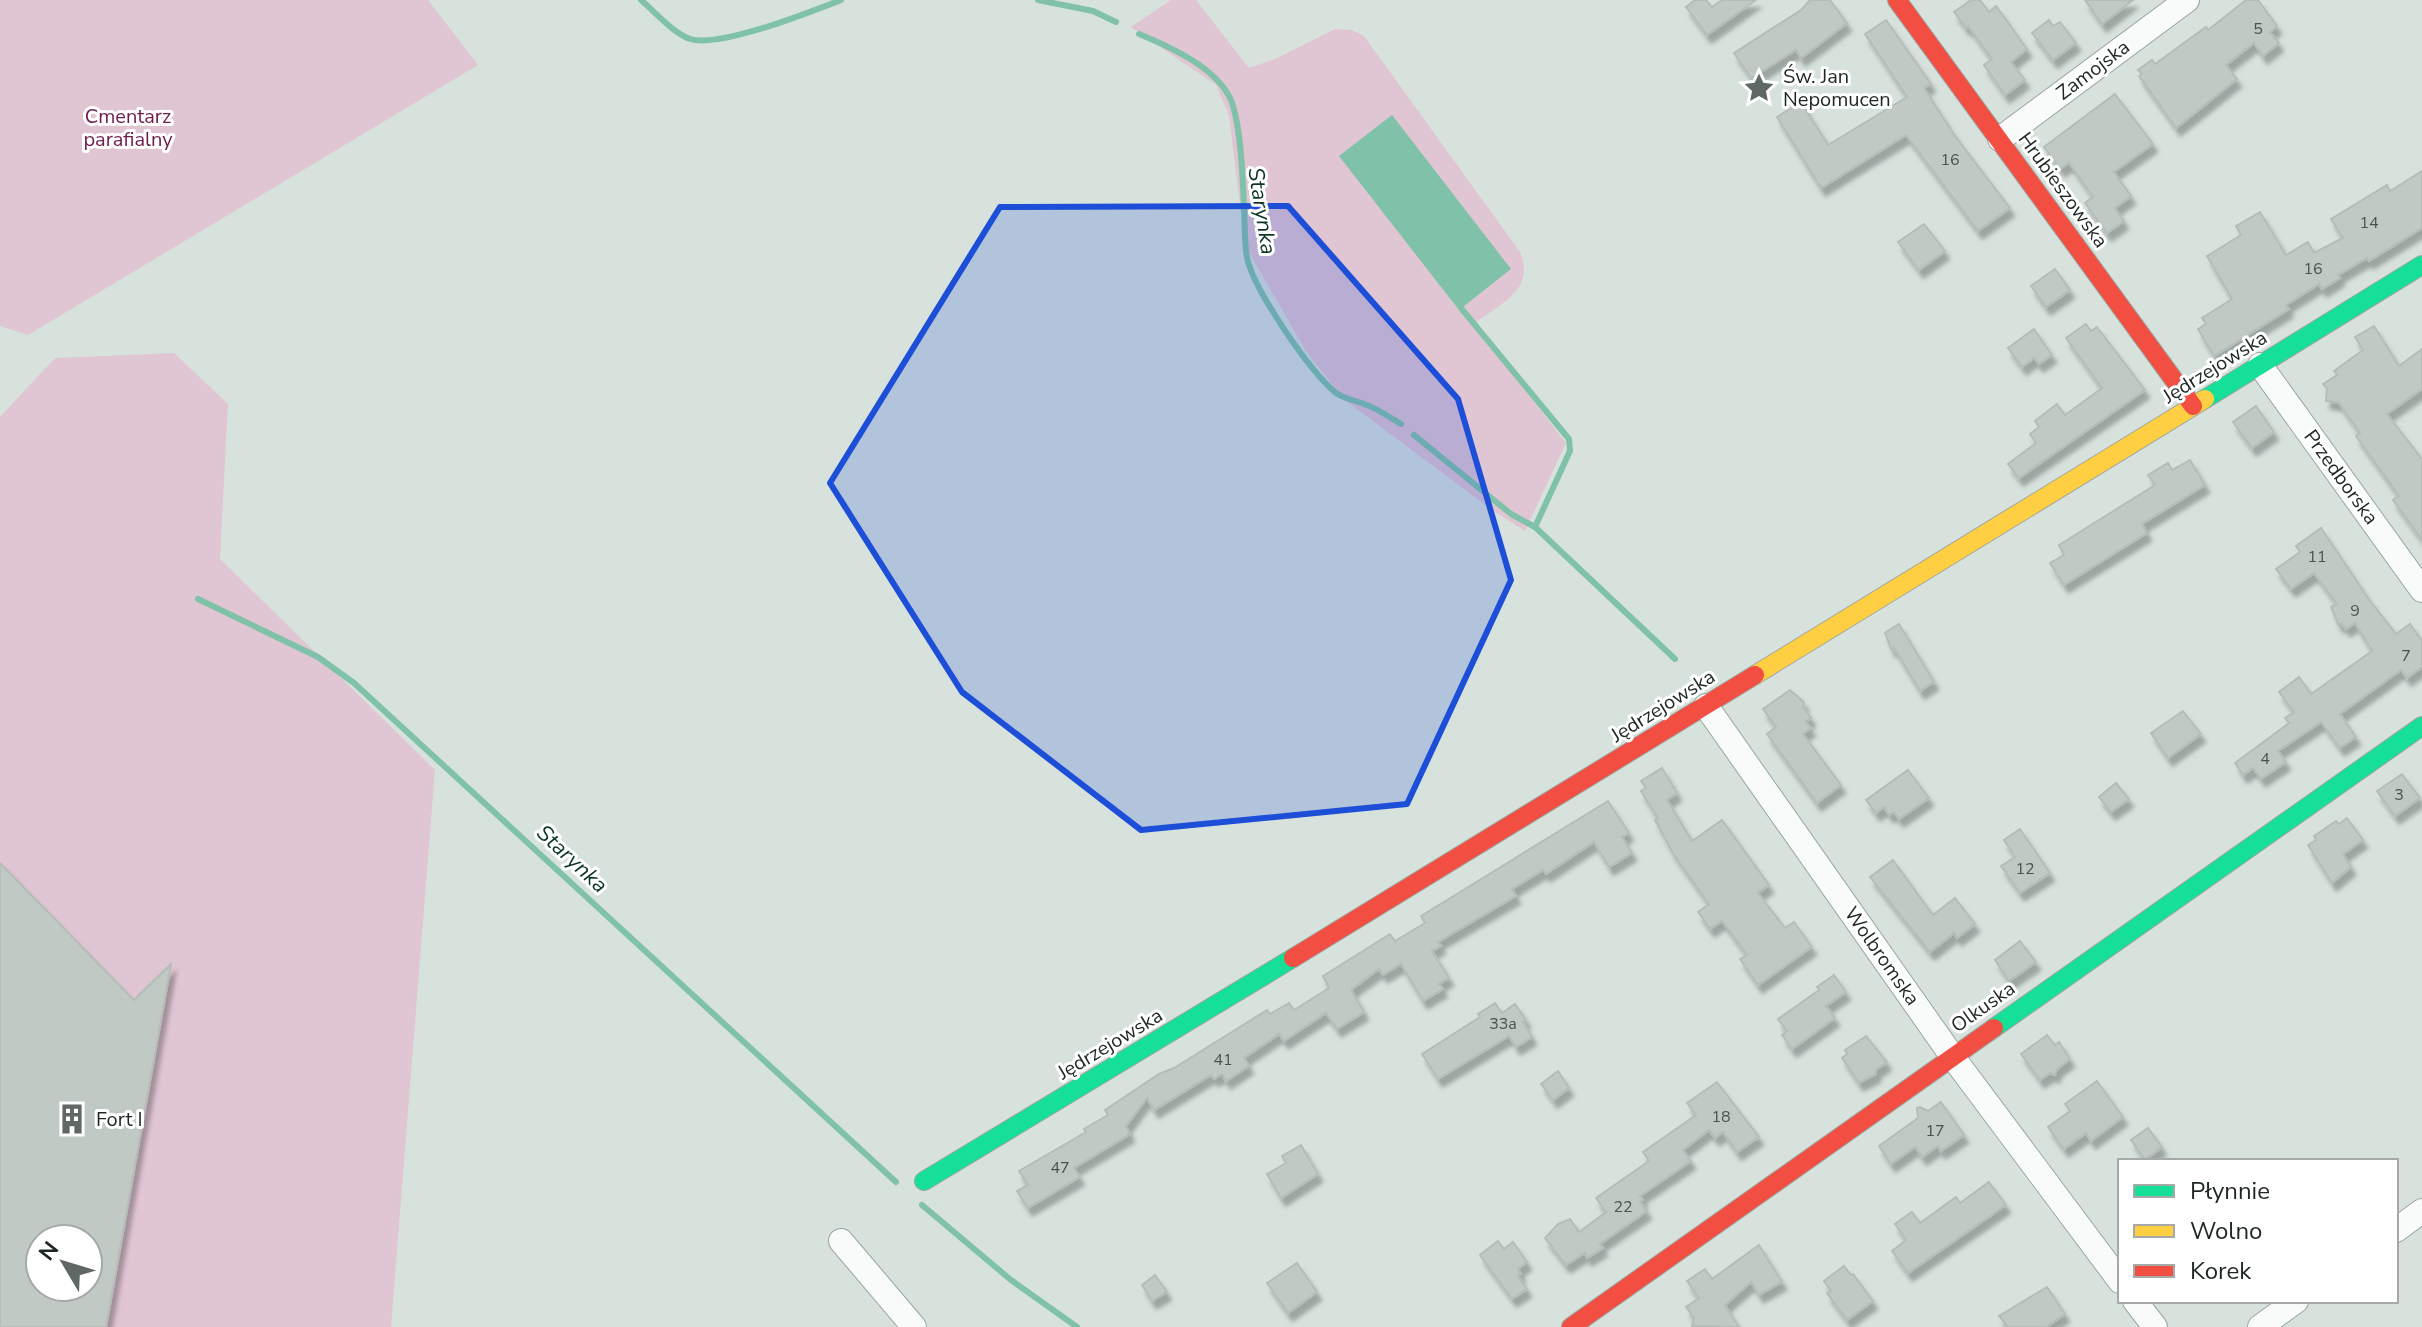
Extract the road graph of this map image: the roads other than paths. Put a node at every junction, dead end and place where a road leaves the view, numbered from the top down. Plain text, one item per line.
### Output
1 (1897, 0) edge
2 (2187, 0) edge
3 (2000, 139) junction
4 (2422, 265) edge
5 (2260, 365) junction
6 (2193, 406) junction
7 (2422, 590) edge
8 (1706, 706) junction
9 (2422, 726) edge
10 (1952, 1056) junction
11 (924, 1181) dead end
12 (2422, 1211) edge
13 (2398, 1229) edge
14 (841, 1241) dead end
15 (2118, 1278) edge
16 (2137, 1303) edge
17 (2293, 1303) edge
18 (914, 1327) edge
19 (1571, 1327) edge
20 (2155, 1327) edge
21 (2260, 1327) edge

1 - 3 street, Hrubieszowska
2 - 3 street, Zamojska
3 - 6 street, Hrubieszowska
4 - 5 street, Jędrzejowska
5 - 6 street, Jędrzejowska
5 - 7 street, Przedborska
6 - 8 street, Jędrzejowska
8 - 10 street, Wolbromska
8 - 11 street, Jędrzejowska
9 - 10 street, Olkuska
10 - 15 street, Wolbromska
10 - 19 street, Olkuska
12 - 13 street
14 - 18 street
16 - 20 street
17 - 21 street

